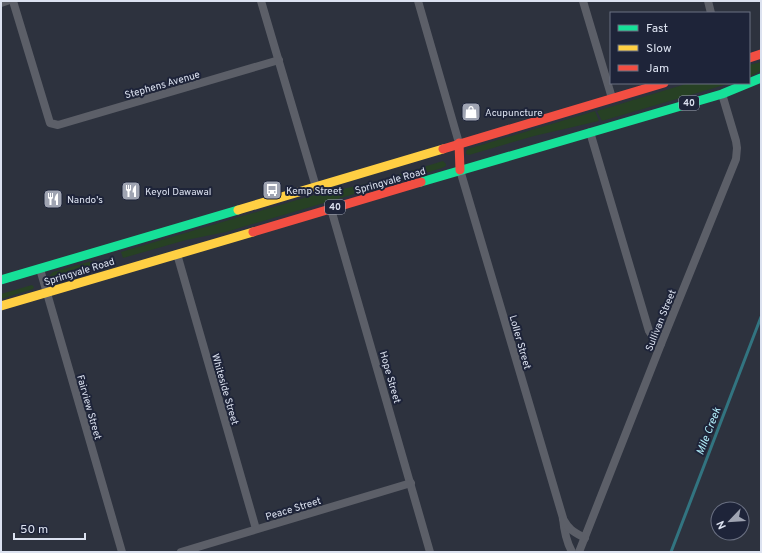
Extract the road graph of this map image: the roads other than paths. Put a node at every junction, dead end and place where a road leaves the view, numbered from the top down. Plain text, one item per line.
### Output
1 (7, 1) edge
2 (13, 1) edge
3 (261, 1) edge
4 (418, 1) edge
5 (583, 1) edge
6 (708, 1) edge
7 (1, 3) edge
8 (711, 12) edge
9 (761, 54) edge
10 (750, 58) edge
11 (279, 60) junction
12 (761, 78) edge
13 (750, 83) edge
14 (661, 84) edge
15 (747, 84) edge
16 (722, 94) junction
17 (612, 98) junction
18 (590, 132) junction
19 (459, 143) junction
20 (460, 170) junction
21 (316, 187) junction
22 (331, 209) junction
23 (177, 254) junction
24 (40, 269) junction
25 (1, 280) edge
26 (47, 293) junction
27 (1, 306) edge
28 (661, 344) junction
29 (411, 483) junction
30 (563, 518) junction
31 (256, 530) junction
32 (585, 538) junction
33 (122, 552) edge
34 (180, 552) edge
35 (430, 552) edge
36 (572, 552) edge
37 (579, 552) edge

1 - 7 street
2 - 11 street, Stephens Avenue
3 - 11 street
4 - 19 street
5 - 17 street
6 - 8 street
9 - 10 highway
11 - 21 street
12 - 13 highway, Springvale Road / 40
14 - 17 highway, Springvale Road
15 - 16 highway, Springvale Road / 40
16 - 18 highway, Springvale Road / 40
16 - 28 street, Sullivan Street
17 - 19 highway, Springvale Road
18 - 20 highway, Springvale Road / 40
18 - 28 street
19 - 20 highway
19 - 21 highway, Springvale Road
20 - 22 highway, Springvale Road / 40
20 - 30 street, Loller Street
21 - 24 highway, Springvale Road
22 - 23 highway, Springvale Road / 40
22 - 29 street, Hope Street
23 - 26 highway, Springvale Road / 40
23 - 31 street, Whiteside Street
24 - 25 highway, Springvale Road
24 - 26 street, Fairview Street
26 - 27 highway, Springvale Road / 40
26 - 33 street, Fairview Street
28 - 32 street, Sullivan Street
29 - 31 street, Peace Street
29 - 35 street, Hope Street
30 - 32 street, Loller Street
30 - 36 street, Loller Street
31 - 34 street, Peace Street
32 - 37 street, Sullivan Street

